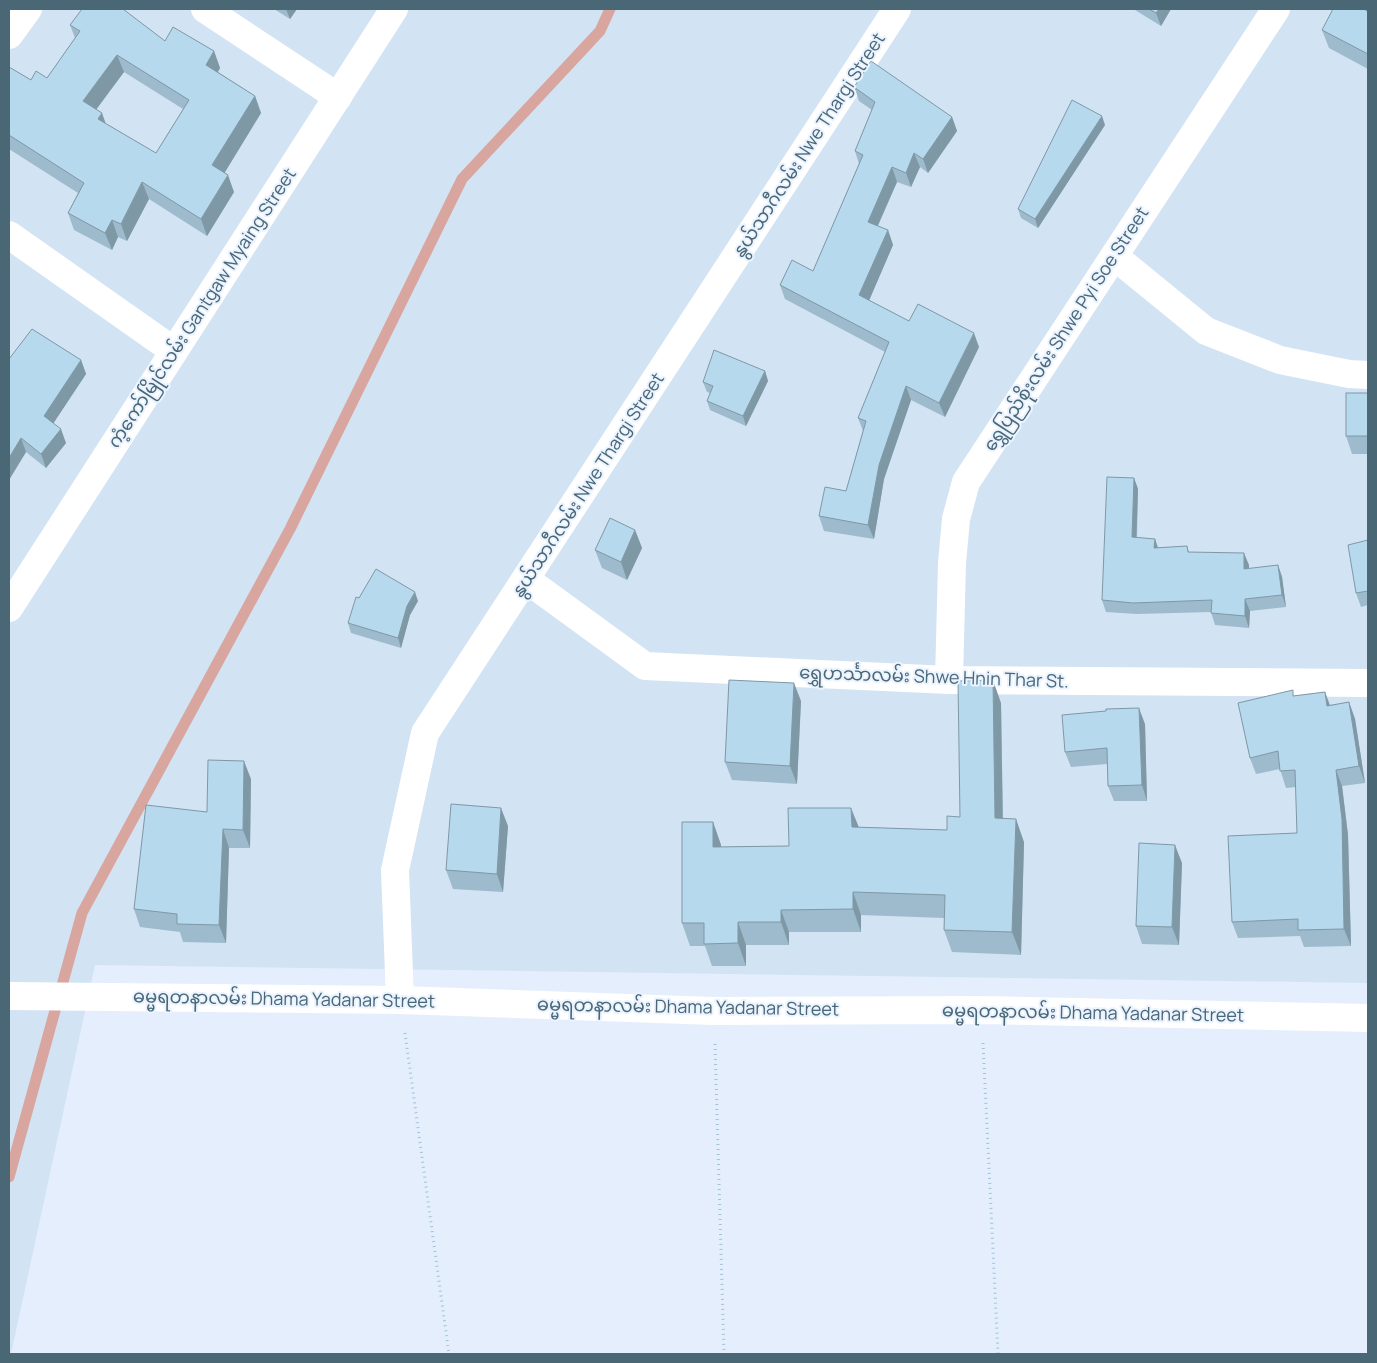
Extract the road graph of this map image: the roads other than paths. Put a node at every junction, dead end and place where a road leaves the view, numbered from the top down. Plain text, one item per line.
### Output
1 (28, 9) edge
2 (206, 9) edge
3 (394, 9) edge
4 (897, 9) edge
5 (1276, 9) edge
6 (9, 35) edge
7 (338, 97) junction
8 (9, 235) edge
9 (1114, 256) junction
10 (174, 351) junction
11 (1368, 375) edge
12 (527, 580) junction
13 (9, 608) edge
14 (949, 680) junction
15 (1368, 683) edge
16 (9, 996) edge
17 (400, 1000) junction
18 (1368, 1018) edge

1 - 6 street
2 - 7 street
3 - 7 street, ကံ့ကော်မြိုင်လမ်း Gantgaw Myaing Street
4 - 12 street, နွယ်သာဂီလမ်း Nwe Thargi Street
5 - 9 street, ရွှေပြည်စိုးလမ်း Shwe Pyi Soe Street
7 - 10 street, ကံ့ကော်မြိုင်လမ်း Gantgaw Myaing Street
8 - 10 street
9 - 11 street
9 - 14 street, ရွှေပြည်စိုးလမ်း Shwe Pyi Soe Street
10 - 13 street, ကံ့ကော်မြိုင်လမ်း Gantgaw Myaing Street
12 - 14 street, ရွှေဟင်္သာလမ်း Shwe Hnin Thar St.
12 - 17 street, နွယ်သာဂီလမ်း Nwe Thargi Street
14 - 15 street, ရွှေဟင်္သာလမ်း Shwe Hnin Thar St.
16 - 17 street, ဓမ္မရတနာလမ်း Dhama Yadanar Street
17 - 18 street, ဓမ္မရတနာလမ်း Dhama Yadanar Street

